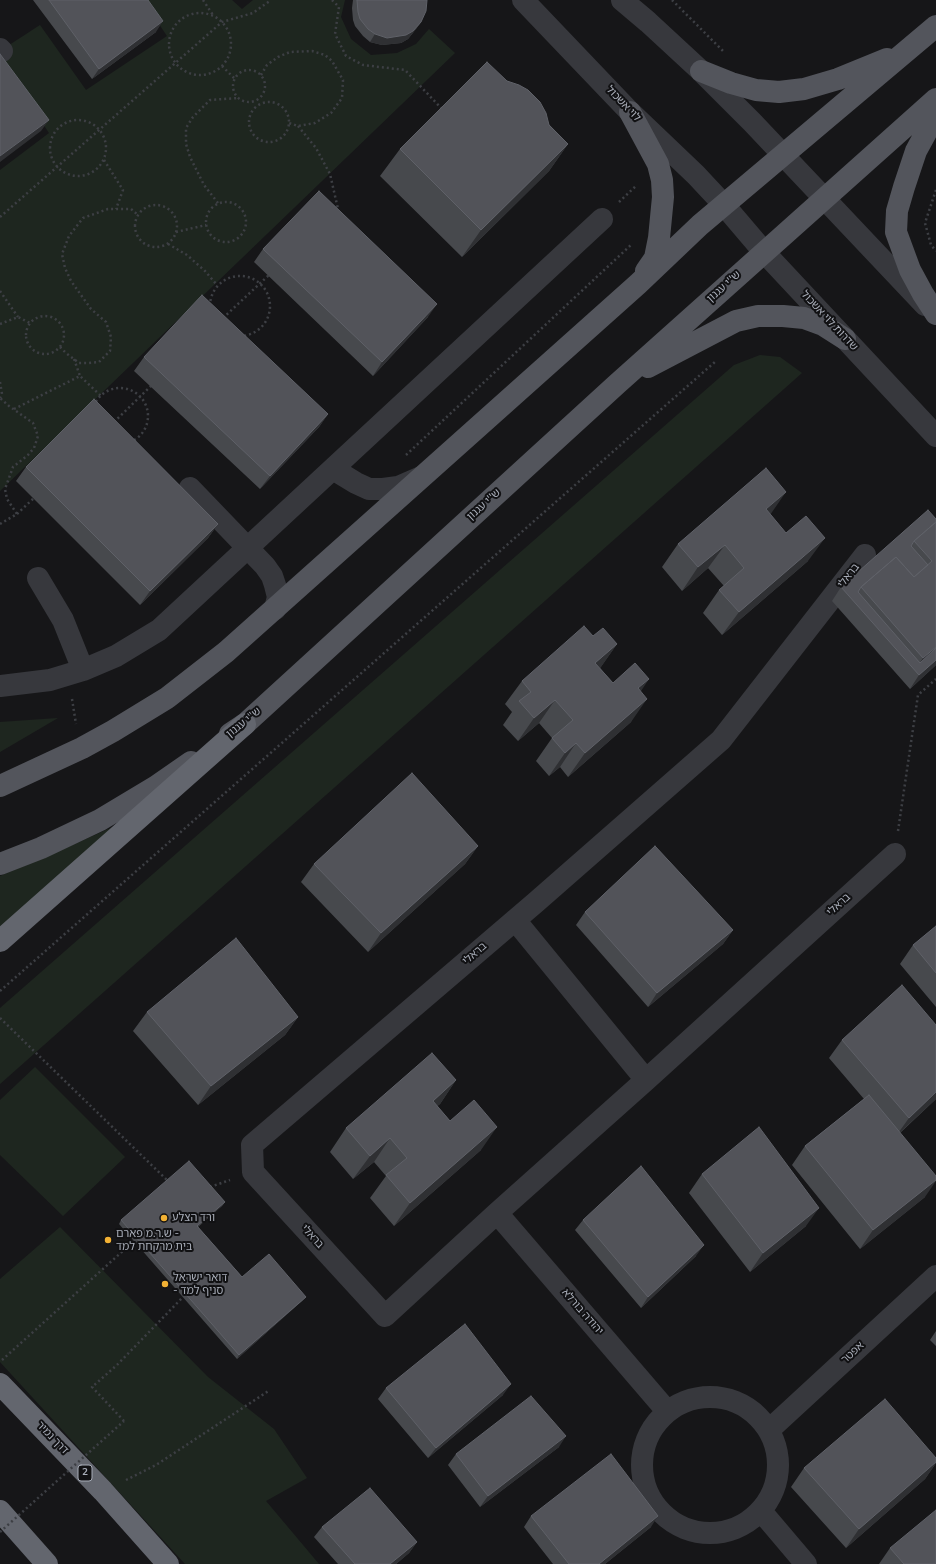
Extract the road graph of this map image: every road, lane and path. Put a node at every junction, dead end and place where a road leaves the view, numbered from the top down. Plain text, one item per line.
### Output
1 (203, 0) edge
2 (271, 0) edge
3 (332, 0) edge
4 (523, 0) edge
5 (622, 0) edge
6 (672, 0) edge
7 (214, 16) junction
8 (222, 22) junction
9 (936, 26) edge
10 (907, 51) junction
11 (726, 54) dead end
12 (176, 63) junction
13 (222, 66) junction
14 (701, 71) junction
15 (261, 75) junction
16 (234, 78) junction
17 (238, 98) junction
18 (936, 99) edge
19 (256, 100) junction
20 (258, 105) junction
21 (445, 112) edge
22 (630, 112) junction
23 (936, 114) edge
24 (289, 123) junction
25 (298, 126) junction
26 (100, 129) junction
27 (783, 155) junction
28 (104, 160) junction
29 (658, 164) junction
30 (57, 167) junction
31 (936, 190) edge
32 (825, 198) junction
33 (218, 203) junction
34 (724, 205) junction
35 (116, 209) junction
36 (333, 214) edge
37 (138, 215) junction
38 (0, 217) edge
39 (602, 219) joint
40 (206, 225) junction
41 (176, 232) junction
42 (168, 244) junction
43 (936, 251) edge
44 (764, 252) junction
45 (271, 272) edge
46 (260, 283) junction
47 (638, 284) junction
48 (218, 285) junction
49 (0, 291) edge
50 (936, 314) edge
51 (18, 317) junction
52 (936, 317) edge
53 (30, 323) junction
54 (0, 324) edge
55 (216, 325) junction
56 (212, 328) edge
57 (845, 339) junction
58 (60, 347) junction
59 (74, 358) junction
60 (717, 361) dead end
61 (80, 376) junction
62 (0, 382) edge
63 (617, 384) junction
64 (151, 386) edge
65 (101, 396) junction
66 (140, 396) junction
67 (0, 398) edge
68 (14, 409) junction
69 (112, 424) edge
70 (100, 435) junction
71 (936, 436) edge
72 (94, 440) edge
73 (333, 469) junction
74 (422, 476) junction
75 (190, 488) dead end
76 (39, 493) edge
77 (17, 514) junction
78 (0, 524) edge
79 (248, 548) junction
80 (865, 555) dead end
81 (38, 578) dead end
82 (275, 609) junction
83 (75, 673) junction
84 (936, 678) edge
85 (0, 686) edge
86 (245, 724) junction
87 (82, 748) junction
88 (0, 786) edge
89 (895, 854) joint
90 (0, 864) edge
91 (515, 920) junction
92 (0, 941) edge
93 (0, 991) edge
94 (0, 1018) edge
95 (646, 1080) junction
96 (253, 1172) junction
97 (173, 1185) edge
98 (205, 1189) edge
99 (497, 1213) junction
100 (137, 1239) edge
101 (936, 1276) edge
102 (183, 1297) edge
103 (0, 1361) edge
104 (0, 1384) edge
105 (270, 1390) dead end
106 (668, 1411) junction
107 (769, 1430) junction
108 (103, 1491) junction
109 (0, 1511) edge
110 (761, 1511) junction
111 (0, 1532) edge
112 (38, 1559) edge
113 (168, 1564) edge
114 (806, 1564) edge

1 - 7 path
2 - 8 path
3 - 21 path
4 - 22 street, לוי אשכול
5 - 14 street
6 - 11 path
7 - 8 path
7 - 12 path
8 - 12 path
8 - 13 path
9 - 10 main road
10 - 14 main road
10 - 27 main road
12 - 13 path
12 - 26 path
13 - 16 path
14 - 27 street
15 - 16 path
15 - 19 path
15 - 25 path
16 - 17 path
17 - 19 path
17 - 33 path
18 - 32 main road, ש''י עגנון
19 - 20 path
20 - 24 path
20 - 24 path
22 - 29 main road
22 - 34 street, לוי אשכול
23 - 50 main road
24 - 25 path
25 - 36 path
26 - 28 path
26 - 30 path
26 - 30 path
27 - 32 street
27 - 34 main road
28 - 30 path
28 - 35 path
29 - 39 path
29 - 47 main road
30 - 38 path
31 - 43 path
32 - 44 main road, ש''י עגנון
32 - 52 street
33 - 40 path
33 - 40 path
34 - 44 street, שדרות לוי אשכול
34 - 47 main road
35 - 37 path
35 - 59 path
37 - 41 path
37 - 42 path
39 - 73 street
40 - 41 path
41 - 42 path
42 - 48 path
44 - 57 street, שדרות לוי אשכול
44 - 63 main road, ש''י עגנון
45 - 46 path
46 - 48 path
46 - 55 path
46 - 55 path
47 - 74 main road
48 - 55 path
49 - 51 path
51 - 53 path
51 - 54 path
53 - 58 path
53 - 58 path
55 - 56 path
57 - 63 main road
57 - 71 street, שדרות לוי אשכול
58 - 59 path
59 - 61 path
60 - 93 path
61 - 65 path
61 - 68 path
62 - 67 path
63 - 86 main road, ש''י עגנון
64 - 66 path
65 - 66 path
65 - 70 path
66 - 69 path
66 - 70 path
67 - 68 path
68 - 77 path
70 - 72 path
73 - 74 street
73 - 79 street
74 - 82 main road
75 - 79 street
76 - 77 path
77 - 78 path
79 - 82 street
79 - 83 street
80 - 91 street, בראלי
81 - 83 street
82 - 87 main road
83 - 85 street
83 - 87 path
84 - 89 path
86 - 90 main road, ש''י עגנון
86 - 92 highway
87 - 88 main road
89 - 95 street, בראלי
91 - 95 street
91 - 96 street, בראלי
94 - 97 path
95 - 99 street, בראלי
96 - 98 path
96 - 99 street, בראלי
99 - 106 street, יהודה בורלא
100 - 103 path
101 - 107 street, אפטר
102 - 111 path, bridge
104 - 108 highway, דרך נמיר / 2
105 - 108 path
106 - 107 street
106 - 110 street
107 - 110 street
108 - 113 highway, דרך נמיר / 2
109 - 112 highway
110 - 114 street

